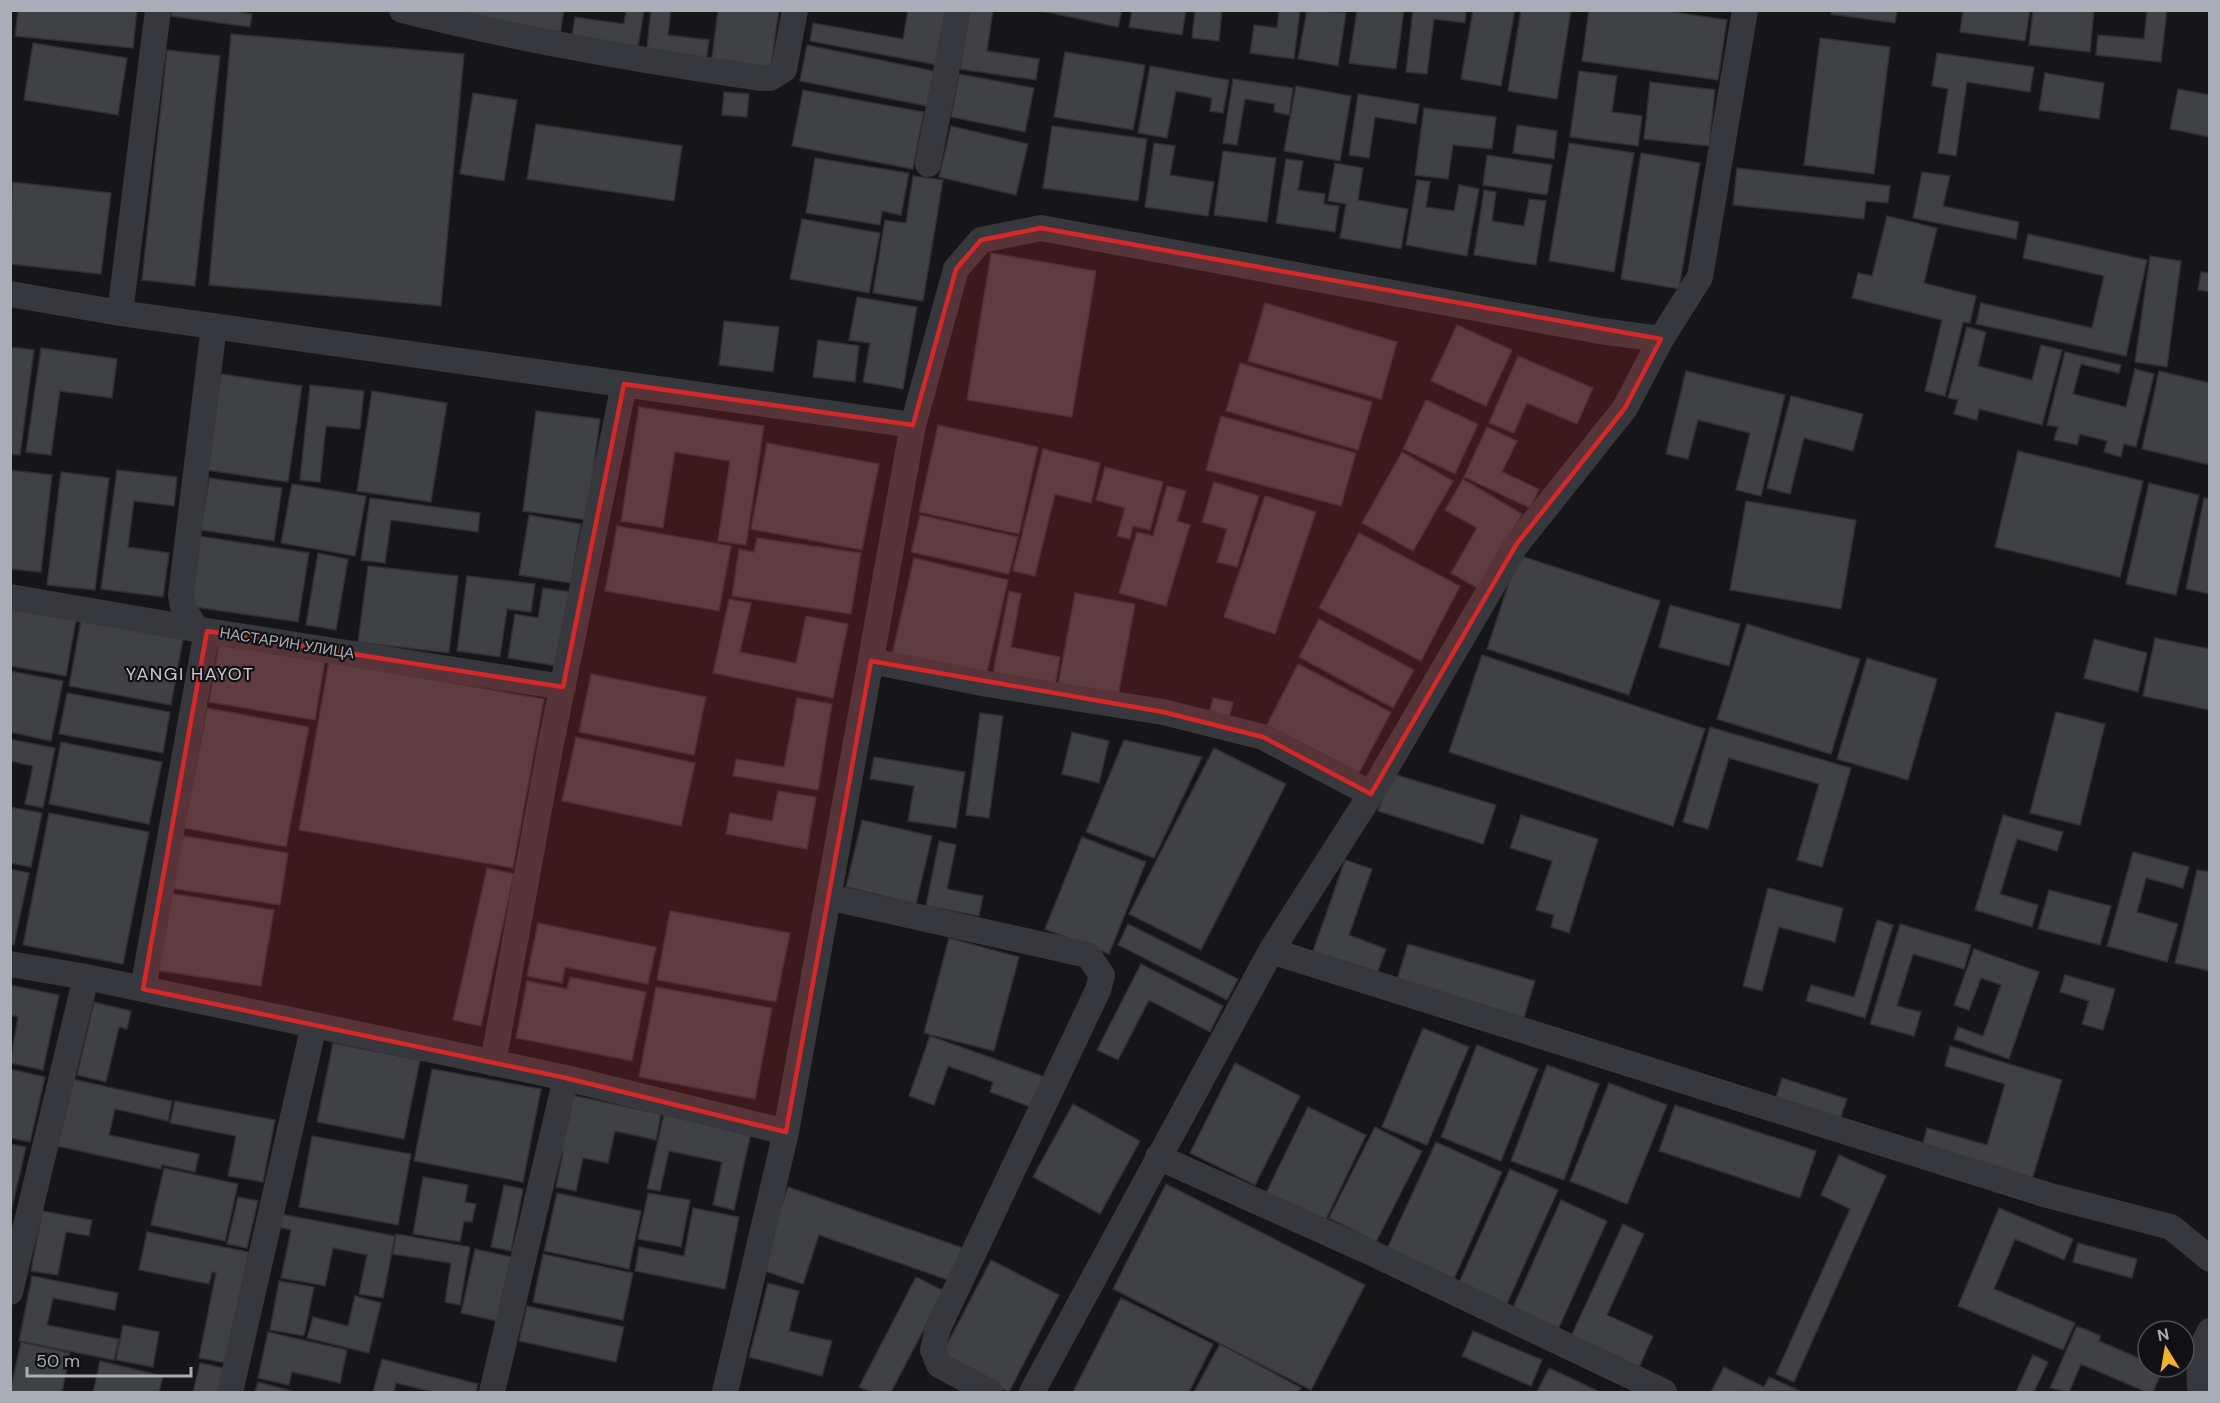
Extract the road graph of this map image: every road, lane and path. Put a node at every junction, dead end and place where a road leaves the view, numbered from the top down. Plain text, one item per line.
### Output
1 (158, 10) edge
2 (402, 10) edge
3 (795, 10) edge
4 (958, 10) edge
5 (1745, 10) edge
6 (928, 164) dead end
7 (10, 294) edge
8 (120, 313) junction
9 (214, 326) junction
10 (1661, 339) junction
11 (624, 384) junction
12 (913, 425) junction
13 (10, 597) edge
14 (201, 630) junction
15 (871, 661) junction
16 (563, 687) junction
17 (1371, 794) junction
18 (828, 897) junction
19 (1271, 951) junction
20 (10, 964) edge
21 (86, 977) junction
22 (143, 989) junction
23 (314, 1025) junction
24 (493, 1063) junction
25 (566, 1078) junction
26 (786, 1132) junction
27 (1158, 1157) junction
28 (2210, 1258) edge
29 (10, 1292) edge
30 (2210, 1331) edge
31 (230, 1392) edge
32 (492, 1392) edge
33 (725, 1392) edge
34 (990, 1392) edge
35 (1032, 1392) edge
36 (1664, 1392) edge
37 (2203, 1392) edge

1 - 8 street
2 - 3 street
4 - 6 street
5 - 10 street
7 - 8 street
8 - 9 street
9 - 11 street
9 - 14 street
10 - 12 street
10 - 17 street
11 - 12 street
11 - 16 street
12 - 15 street
13 - 14 street, НАСТАРИН УЛИЦА
14 - 16 street, НАСТАРИН УЛИЦА
14 - 22 street
15 - 17 street
15 - 18 street
16 - 24 street
17 - 19 street
18 - 26 street
18 - 34 street
19 - 27 street
19 - 28 street
20 - 21 street
21 - 22 street
21 - 29 street
22 - 23 street
23 - 24 street
23 - 31 street
24 - 25 street
25 - 26 street
25 - 32 street
26 - 33 street
27 - 35 street
27 - 36 street
30 - 37 street

